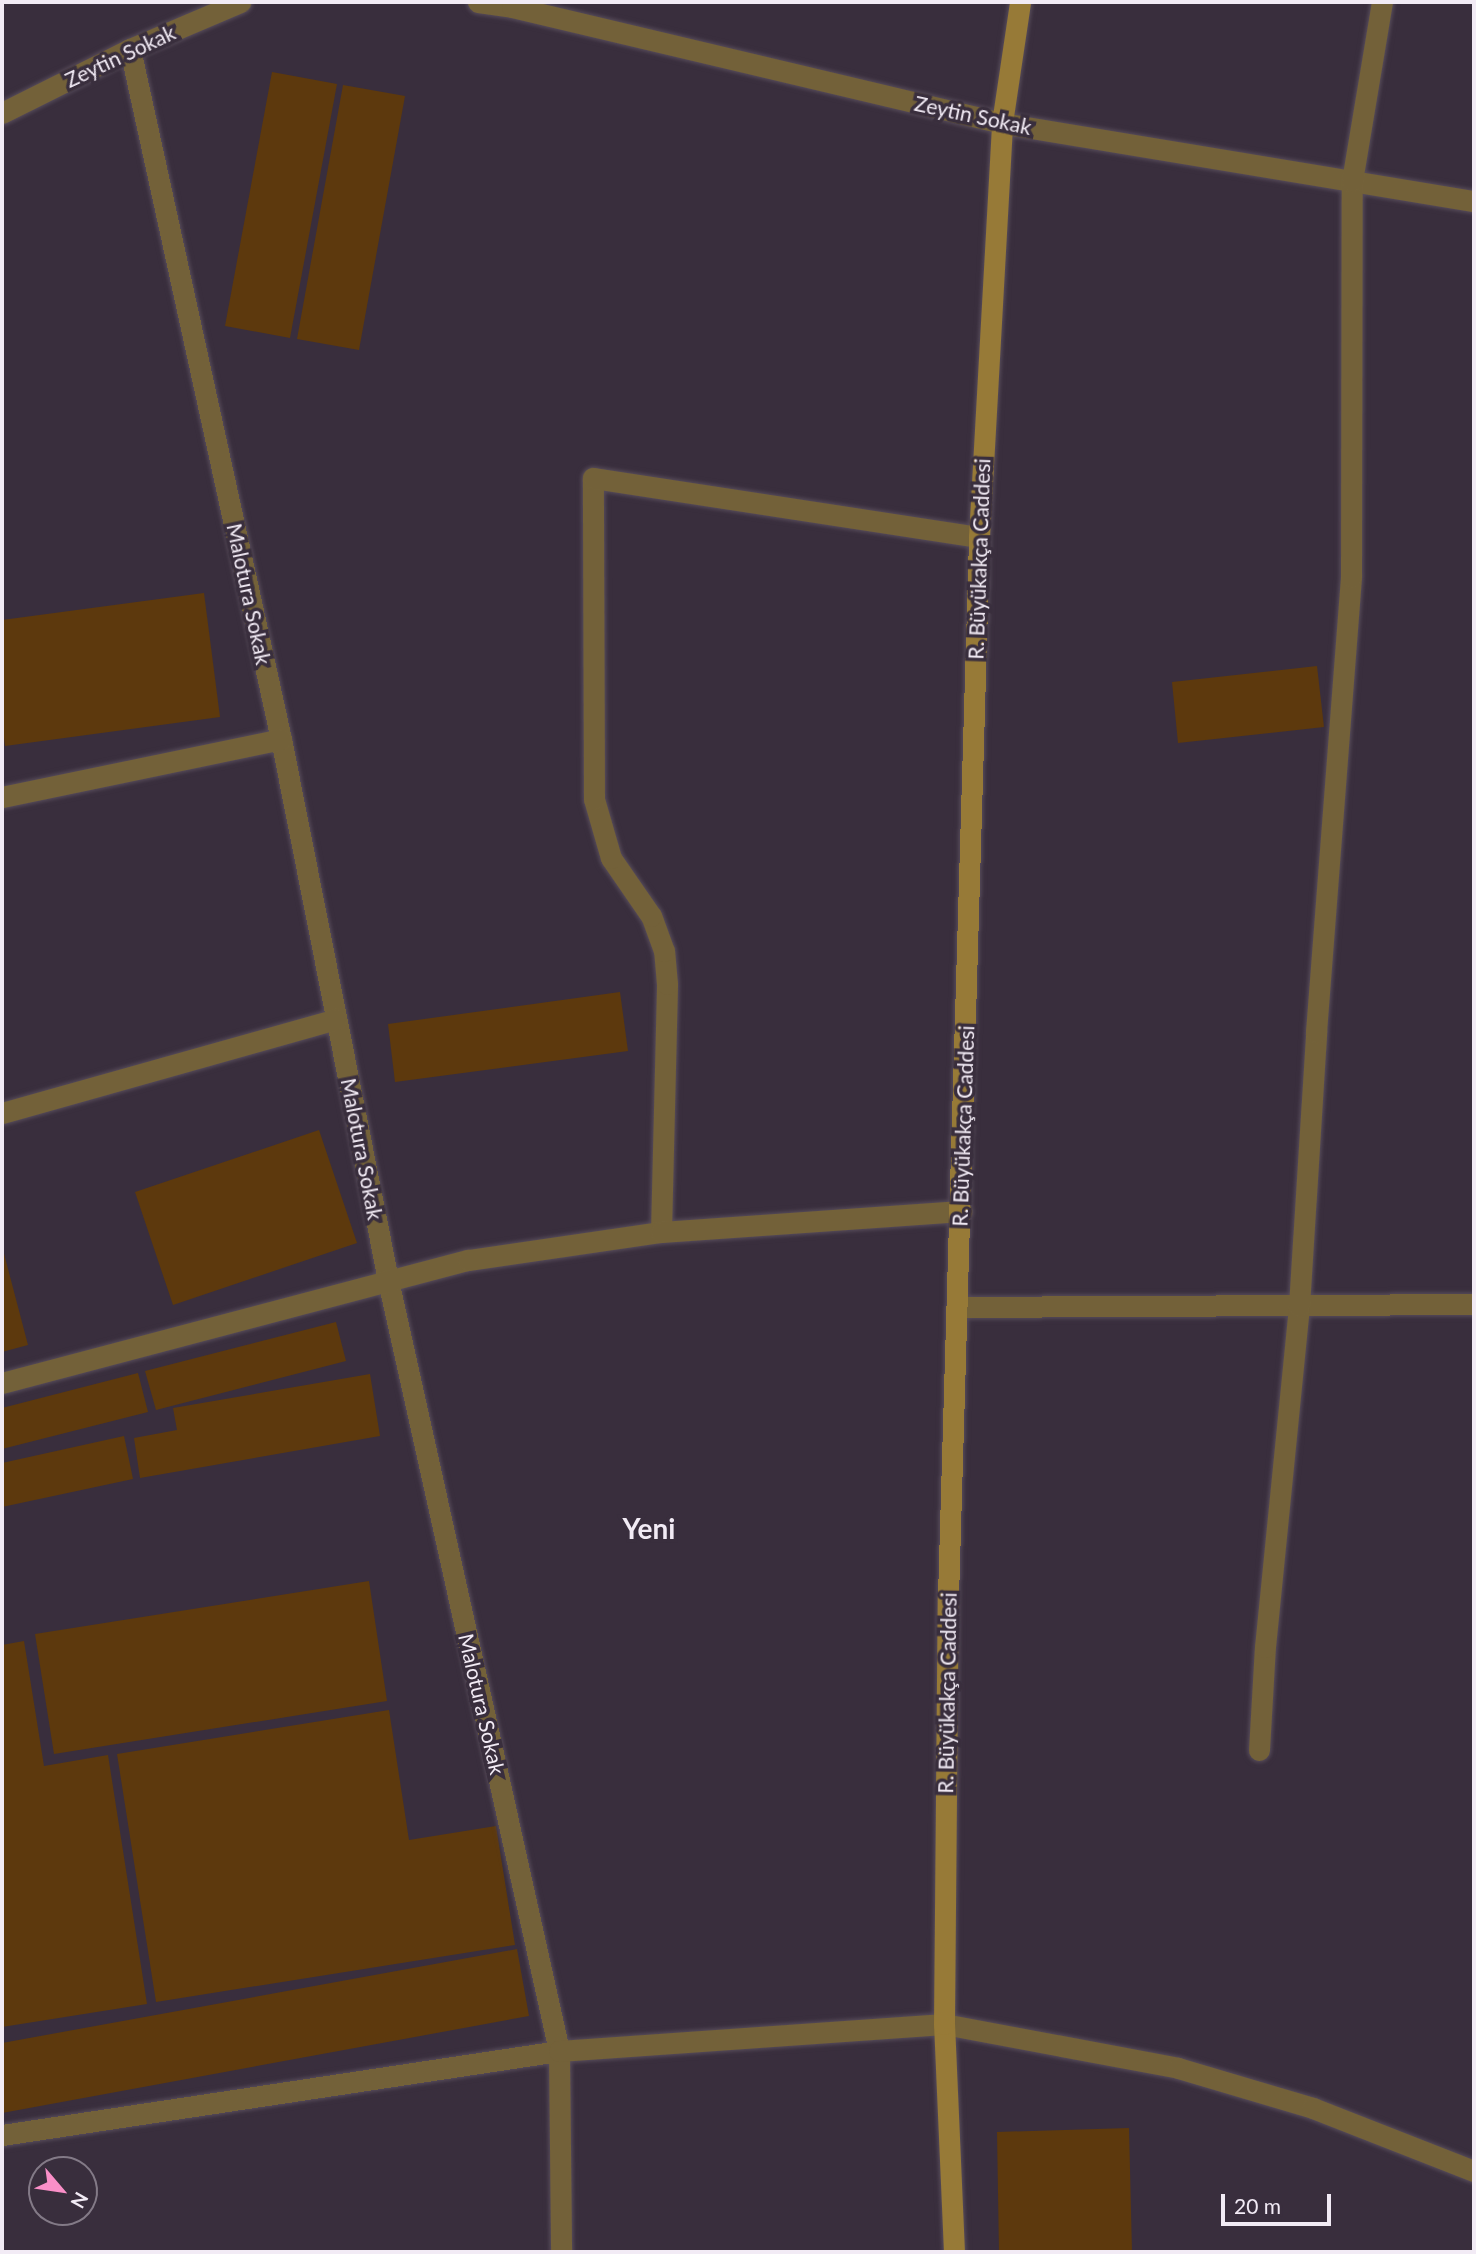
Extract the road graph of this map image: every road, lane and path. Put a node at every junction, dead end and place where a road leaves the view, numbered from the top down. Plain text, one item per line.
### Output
1 (240, 2) edge
2 (478, 2) edge
3 (1020, 2) edge
4 (1382, 2) edge
5 (514, 4) edge
6 (130, 50) junction
7 (2, 113) edge
8 (1002, 123) junction
9 (1352, 181) junction
10 (1474, 201) edge
11 (979, 537) junction
12 (281, 739) junction
13 (2, 797) edge
14 (336, 1019) junction
15 (2, 1113) edge
16 (961, 1211) junction
17 (661, 1232) junction
18 (388, 1280) junction
19 (1474, 1304) edge
20 (1299, 1306) junction
21 (957, 1307) junction
22 (2, 1383) edge
23 (1259, 1750) dead end
24 (944, 2024) junction
25 (559, 2051) junction
26 (2, 2135) edge
27 (1474, 2171) edge
28 (561, 2252) edge
29 (954, 2252) edge

1 - 6 street, Zeytin Sokak
2 - 5 street, Zeytin Sokak
3 - 8 street, R. Büyükakça Caddesi
4 - 9 street
5 - 8 street, Zeytin Sokak
6 - 7 street, Zeytin Sokak
6 - 12 street, Malotura Sokak
8 - 9 street, Zeytin Sokak
8 - 11 street, R. Büyükakça Caddesi
9 - 10 street, Zeytin Sokak
9 - 20 street
11 - 16 street, R. Büyükakça Caddesi
11 - 17 street
12 - 13 street
12 - 14 street, Malotura Sokak
14 - 15 street
14 - 18 street, Malotura Sokak
16 - 17 street
16 - 21 street, R. Büyükakça Caddesi
17 - 18 street
18 - 22 street
18 - 25 street, Malotura Sokak
19 - 20 street
20 - 21 street
20 - 23 street
21 - 24 street, R. Büyükakça Caddesi
24 - 25 street
24 - 27 street
24 - 29 street, R. Büyükakça Caddesi
25 - 26 street
25 - 28 street, Malotura Sokak

